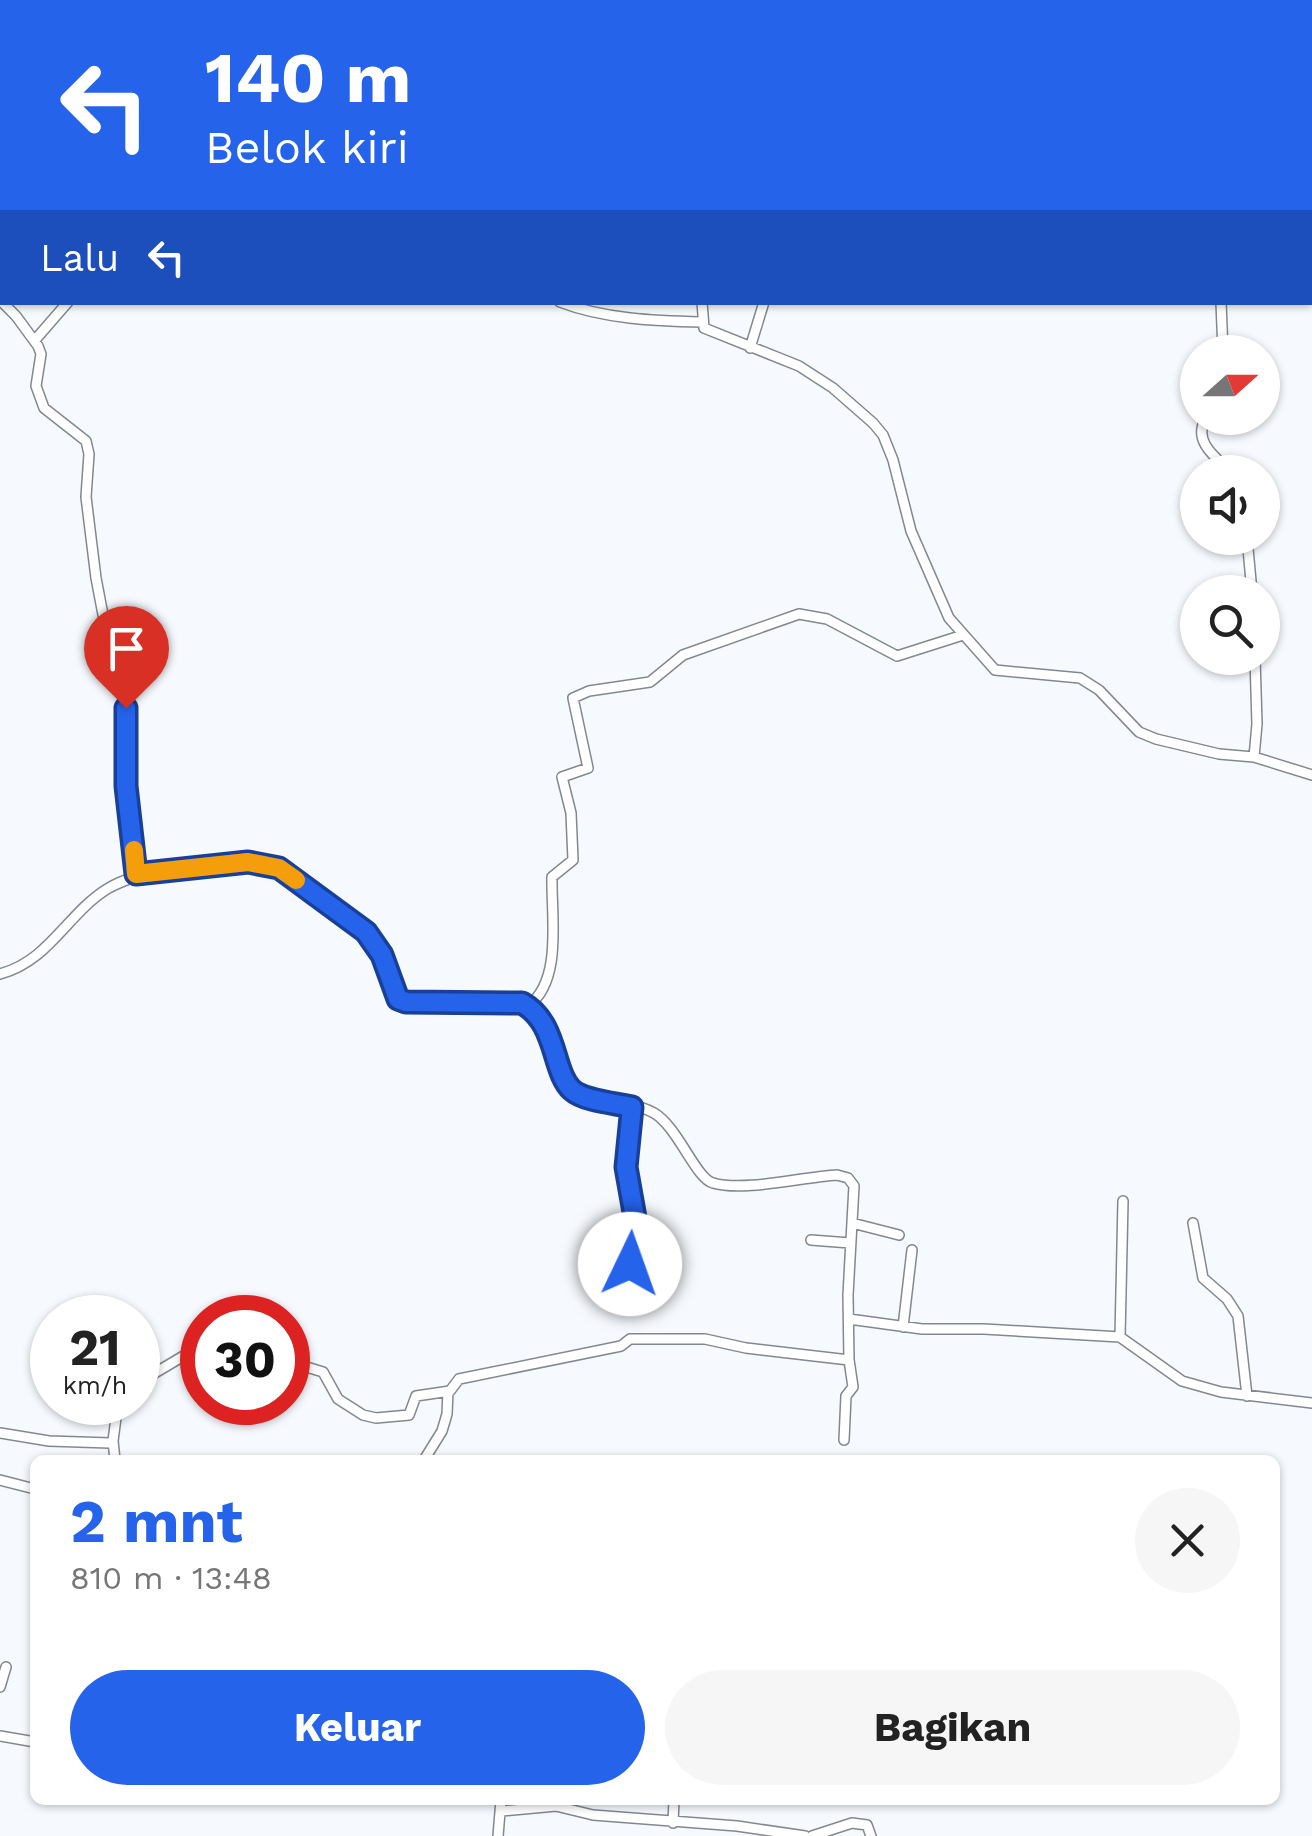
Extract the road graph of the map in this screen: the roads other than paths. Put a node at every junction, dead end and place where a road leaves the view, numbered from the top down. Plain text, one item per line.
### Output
1 (4, 305) edge
2 (65, 305) edge
3 (571, 305) edge
4 (702, 305) edge
5 (763, 305) edge
6 (1221, 305) edge
7 (702, 322) junction
8 (1222, 335) edge
9 (34, 340) junction
10 (750, 348) junction
11 (963, 635) junction
12 (1256, 675) edge
13 (1254, 757) junction
14 (1312, 775) edge
15 (136, 874) junction
16 (0, 974) edge
17 (528, 1006) junction
18 (632, 1107) junction
19 (1123, 1201) dead end
20 (1194, 1223) dead end
21 (852, 1224) junction
22 (899, 1236) dead end
23 (811, 1240) dead end
24 (850, 1243) junction
25 (912, 1250) dead end
26 (634, 1309) dead end
27 (849, 1319) junction
28 (903, 1327) junction
29 (1120, 1337) junction
30 (849, 1360) junction
31 (310, 1368) edge
32 (448, 1391) junction
33 (1247, 1396) junction
34 (1312, 1403) edge
35 (115, 1425) edge
36 (0, 1433) edge
37 (844, 1440) dead end
38 (113, 1441) junction
39 (115, 1455) edge
40 (427, 1455) edge
41 (0, 1480) edge
42 (30, 1489) edge
43 (6, 1667) dead end
44 (0, 1687) edge
45 (0, 1736) edge
46 (30, 1741) edge
47 (673, 1805) edge
48 (502, 1806) edge
49 (668, 1823) junction
50 (498, 1836) edge
51 (661, 1836) edge
52 (808, 1836) edge
53 (871, 1836) edge

1 - 9 street
2 - 9 street
3 - 7 street
4 - 7 street
5 - 10 street
6 - 8 street
7 - 10 street
9 - 15 street
10 - 11 street
11 - 13 street
11 - 17 street
12 - 13 street
13 - 14 street
15 - 16 street
15 - 17 street
17 - 18 street
18 - 21 street
18 - 26 street
19 - 29 street
20 - 33 street
21 - 22 street
21 - 24 street
23 - 24 street
24 - 27 street
25 - 28 street
27 - 28 street
27 - 30 street
28 - 29 street
29 - 33 street
30 - 32 street
30 - 37 street
31 - 32 street
32 - 40 street
33 - 34 street
35 - 38 street
36 - 38 street
38 - 39 street
41 - 42 street
43 - 44 street
45 - 46 street
47 - 49 street
48 - 49 street
48 - 50 street
49 - 51 street
49 - 52 street
52 - 53 street

